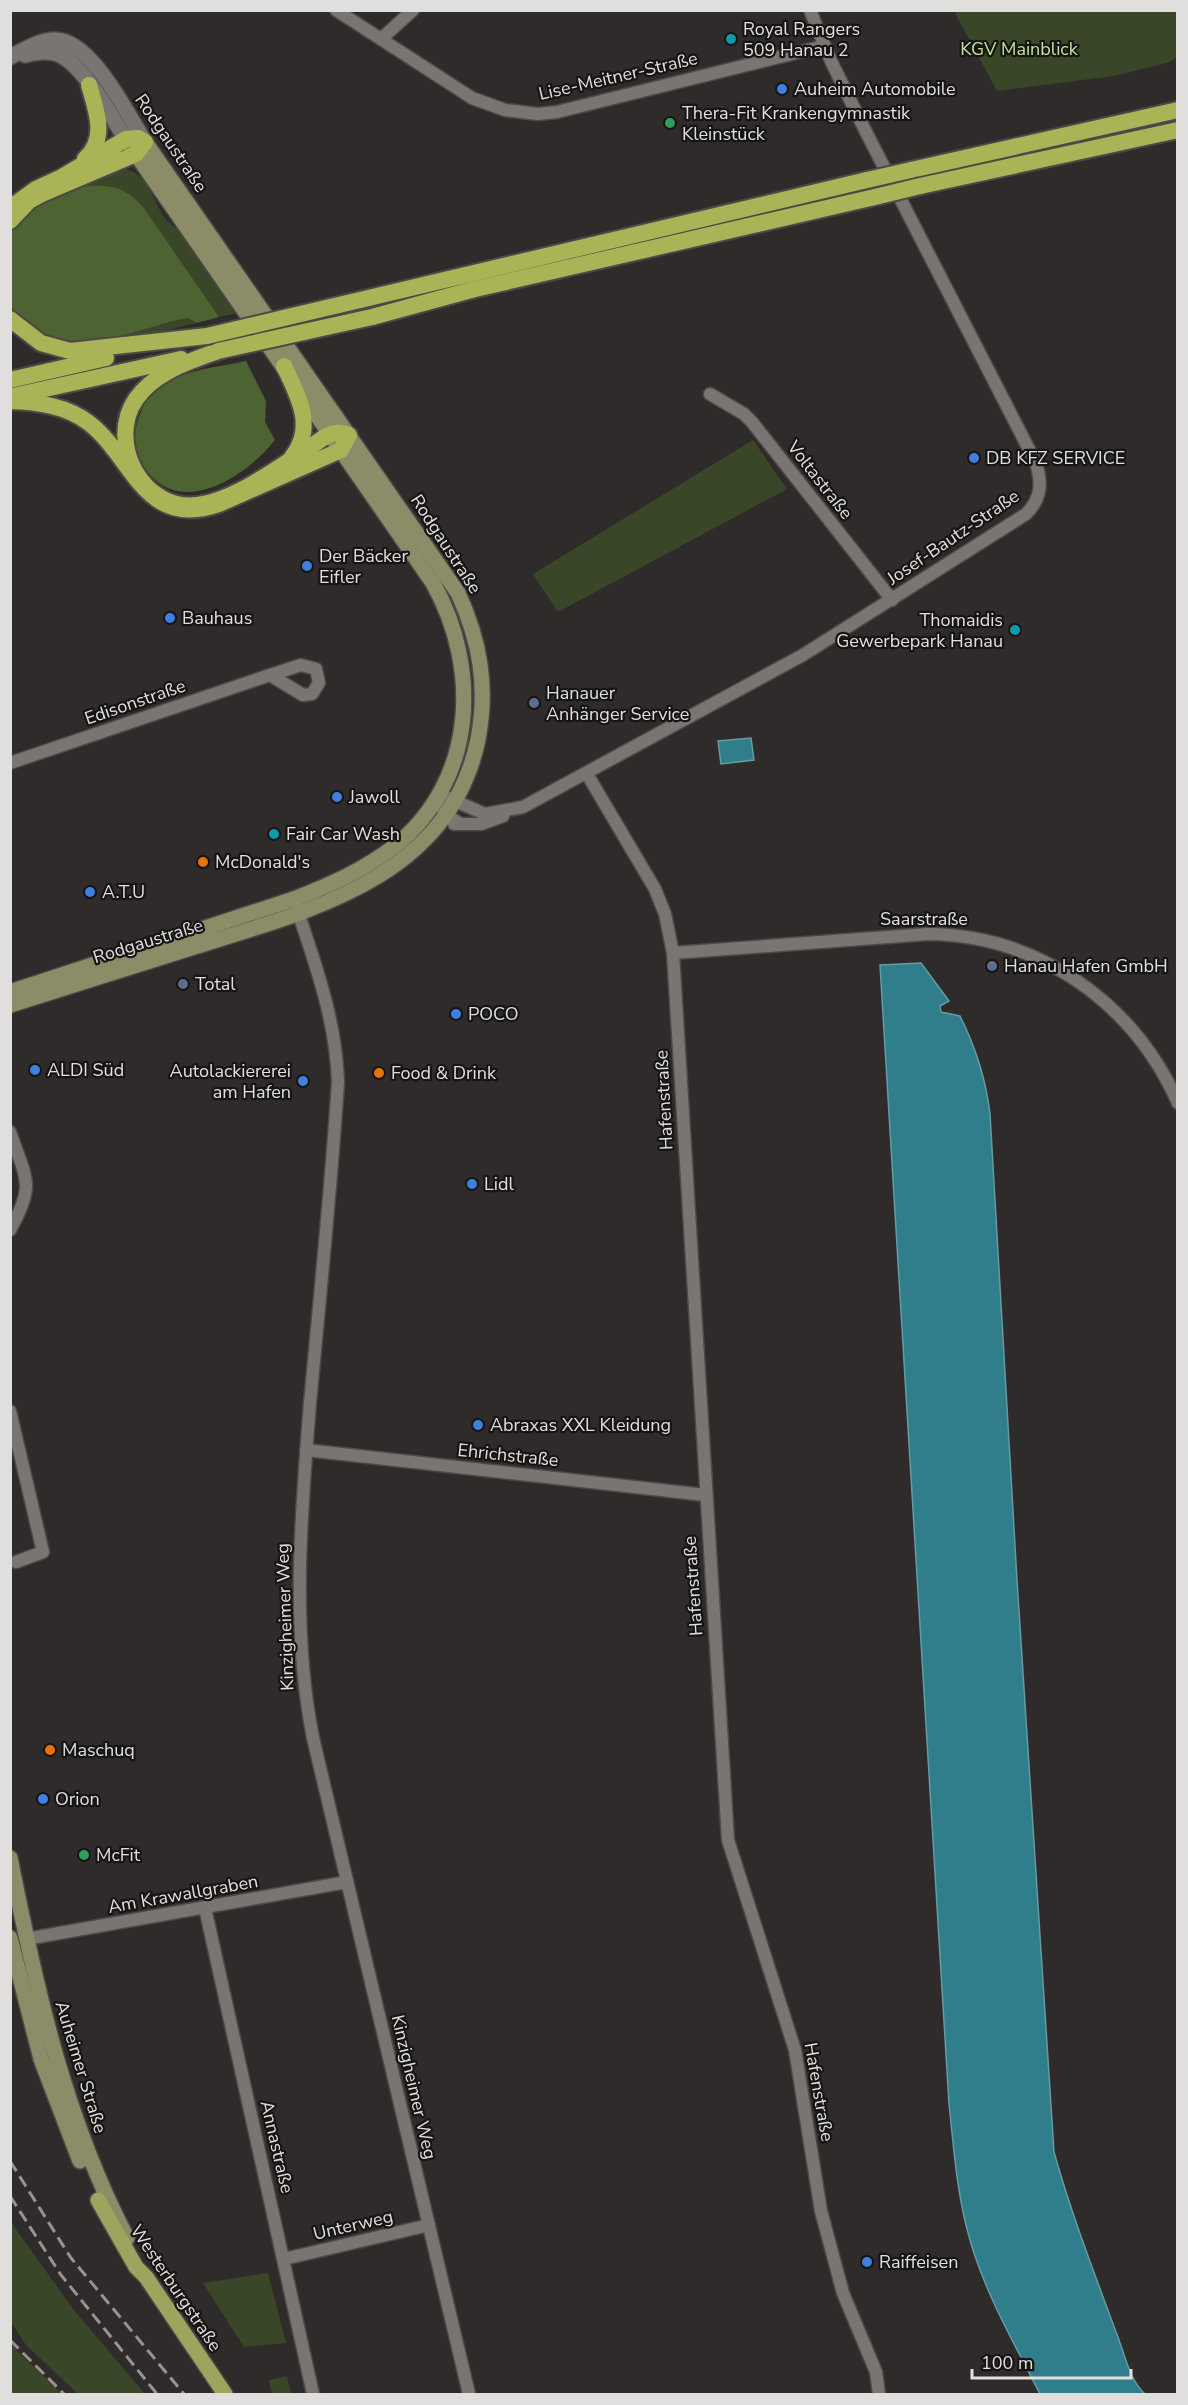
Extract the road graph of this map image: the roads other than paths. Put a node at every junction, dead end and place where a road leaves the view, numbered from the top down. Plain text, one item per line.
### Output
1 (336, 10) edge
2 (413, 10) edge
3 (810, 10) edge
4 (381, 39) junction
5 (824, 46) junction
6 (10, 58) edge
7 (89, 85) junction
8 (1178, 110) edge
9 (1178, 130) edge
10 (126, 139) junction
11 (141, 148) junction
12 (76, 169) junction
13 (10, 208) edge
14 (10, 221) edge
15 (10, 319) edge
16 (207, 336) junction
17 (218, 351) junction
18 (284, 366) junction
19 (10, 380) edge
20 (710, 394) dead end
21 (10, 398) edge
22 (331, 434) junction
23 (349, 435) junction
24 (341, 450) junction
25 (288, 461) junction
26 (892, 600) junction
27 (270, 675) dead end
28 (10, 763) edge
29 (587, 774) junction
30 (437, 796) junction
31 (454, 800) junction
32 (519, 808) junction
33 (445, 814) junction
34 (459, 824) junction
35 (433, 831) junction
36 (294, 899) junction
37 (299, 914) junction
38 (674, 953) junction
39 (10, 992) edge
40 (10, 1005) edge
41 (1178, 1103) edge
42 (10, 1132) edge
43 (10, 1230) edge
44 (10, 1411) edge
45 (306, 1450) junction
46 (705, 1495) junction
47 (16, 1562) dead end
48 (10, 1858) edge
49 (347, 1882) junction
50 (206, 1908) junction
51 (18, 1939) edge
52 (98, 2200) joint
53 (429, 2225) junction
54 (284, 2259) junction
55 (146, 2277) junction
56 (876, 2372) junction
57 (225, 2394) edge
58 (313, 2394) edge
59 (469, 2394) edge
60 (879, 2394) edge
61 (887, 2394) edge

1 - 4 street, Lise-Meitner-Straße
2 - 4 street
3 - 5 street, Josef-Bautz-Straße
4 - 5 street, Lise-Meitner-Straße
5 - 26 street, Josef-Bautz-Straße
6 - 7 street, Rodgaustraße
6 - 11 street, Rodgaustraße
7 - 10 street, Rodgaustraße
7 - 12 highway
8 - 16 highway, bridge
9 - 17 highway, bridge
10 - 11 highway
10 - 12 highway
11 - 14 highway
11 - 18 main road, Rodgaustraße
11 - 23 main road, Rodgaustraße
12 - 13 highway
15 - 16 highway
16 - 19 highway
17 - 21 highway
17 - 25 highway
18 - 22 main road, Rodgaustraße
18 - 25 highway
20 - 26 street, Voltastraße
21 - 24 highway
22 - 23 highway
22 - 24 main road, Rodgaustraße
22 - 25 highway
23 - 24 highway
23 - 31 main road, Rodgaustraße
24 - 30 main road, Rodgaustraße
26 - 29 street, Josef-Bautz-Straße
27 - 28 street, Edisonstraße
29 - 32 street, Josef-Bautz-Straße
29 - 38 street, Hafenstraße
30 - 31 street, Josef-Bautz-Straße
30 - 33 street
30 - 36 main road, Rodgaustraße
31 - 32 street, Josef-Bautz-Straße
31 - 33 main road, Rodgaustraße
32 - 34 street
33 - 34 street
33 - 35 main road, Rodgaustraße
34 - 35 street
35 - 37 main road, Rodgaustraße
36 - 37 street, Kinzigheimer Weg
36 - 39 main road, Rodgaustraße
37 - 40 main road, Rodgaustraße
37 - 45 street, Kinzigheimer Weg
38 - 41 street, Saarstraße
38 - 46 street, Hafenstraße
42 - 43 street
44 - 47 street
45 - 46 street, Ehrichstraße
45 - 49 street, Kinzigheimer Weg
46 - 56 street, Hafenstraße
48 - 51 main road, Auheimer Straße
49 - 50 street, Am Krawallgraben
49 - 53 street, Kinzigheimer Weg
50 - 51 street, Am Krawallgraben
50 - 54 street, Annastraße
51 - 52 main road, Auheimer Straße
51 - 55 main road, Auheimer Straße
52 - 55 main road, Westerburgstraße
53 - 54 street, Unterweg
53 - 59 street, Kinzigheimer Weg
54 - 58 street, Annastraße
55 - 57 main road, Westerburgstraße
56 - 60 street, Hafenstraße
56 - 61 street

